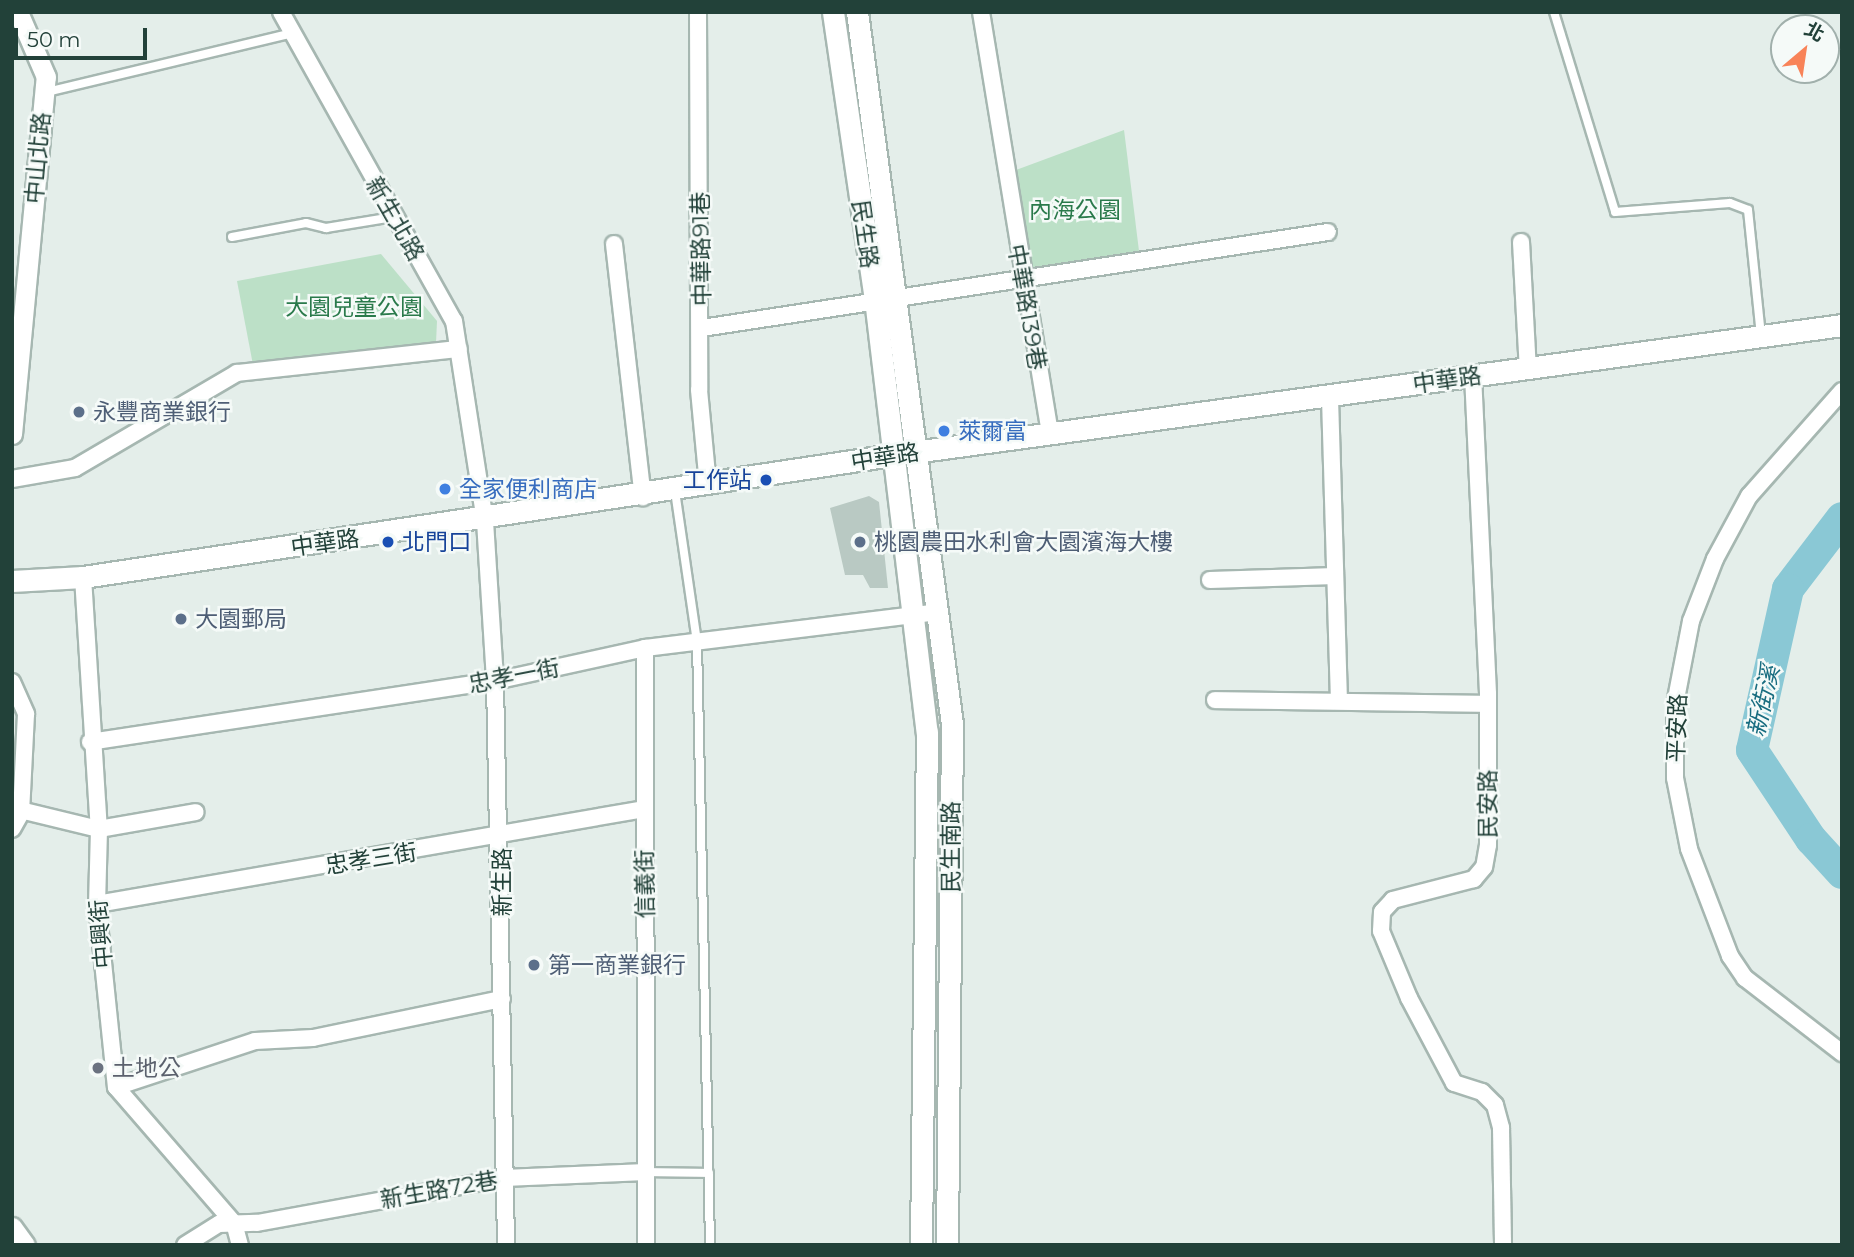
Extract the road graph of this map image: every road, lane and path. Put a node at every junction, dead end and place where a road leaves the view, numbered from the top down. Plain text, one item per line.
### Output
1 (18, 12) edge
2 (281, 12) edge
3 (698, 12) edge
4 (833, 12) edge
5 (857, 12) edge
6 (981, 12) edge
7 (1554, 12) edge
8 (292, 33) junction
9 (44, 92) junction
10 (393, 217) junction
11 (1328, 232) dead end
12 (232, 237) dead end
13 (1521, 242) dead end
14 (614, 244) dead end
15 (1021, 276) junction
16 (886, 297) junction
17 (1842, 325) edge
18 (702, 328) junction
19 (1761, 336) junction
20 (459, 349) junction
21 (1528, 370) junction
22 (1473, 375) junction
23 (1842, 391) edge
24 (1330, 398) junction
25 (12, 434) edge
26 (1050, 435) junction
27 (919, 452) junction
28 (892, 456) junction
29 (12, 480) edge
30 (708, 486) junction
31 (675, 491) junction
32 (643, 497) junction
33 (485, 521) junction
34 (1335, 576) junction
35 (83, 577) junction
36 (1210, 580) dead end
37 (12, 581) edge
38 (938, 612) junction
39 (912, 614) junction
40 (697, 642) junction
41 (645, 648) junction
42 (495, 681) junction
43 (12, 682) edge
44 (1215, 700) dead end
45 (1339, 701) junction
46 (1488, 704) junction
47 (90, 742) junction
48 (644, 809) junction
49 (17, 810) edge
50 (196, 813) dead end
51 (12, 829) edge
52 (99, 829) junction
53 (502, 837) junction
54 (97, 904) junction
55 (502, 999) junction
56 (1842, 1053) edge
57 (116, 1087) junction
58 (646, 1172) junction
59 (709, 1173) junction
60 (504, 1178) junction
61 (234, 1223) junction
62 (12, 1227) edge
63 (25, 1245) edge
64 (185, 1245) edge
65 (240, 1245) edge
66 (506, 1245) edge
67 (646, 1245) edge
68 (710, 1245) edge
69 (921, 1245) edge
70 (947, 1245) edge
71 (1503, 1245) edge

1 - 9 street, 中山北路
2 - 8 street, 新生北路
3 - 18 street, 中華路91巷
4 - 16 main road, 民生路
5 - 16 main road, 民生路
6 - 15 street, 中華路139巷
7 - 19 lane
8 - 9 lane
8 - 10 street, 新生北路
9 - 25 street, 中山北路
10 - 12 lane
10 - 20 street, 新生北路
11 - 15 street
13 - 21 street
14 - 32 street
15 - 16 street
15 - 26 street, 中華路139巷
16 - 18 street
16 - 27 main road, 民生路
16 - 28 main road, 民生路
17 - 19 main road, 中華路
18 - 30 street, 中華路91巷
19 - 21 main road, 中華路
20 - 29 street
20 - 33 street, 新生北路
21 - 22 main road, 中華路
22 - 24 main road, 中華路
22 - 46 street, 民安路
23 - 56 street, 平安路
24 - 26 main road, 中華路
24 - 34 street
26 - 27 main road, 中華路
27 - 28 main road, 中華路
27 - 38 main road, 民生南路
28 - 30 main road, 中華路
28 - 39 main road, 民生南路
30 - 31 main road, 中華路
31 - 32 main road, 中華路
31 - 40 lane
32 - 33 main road, 中華路
33 - 35 main road, 中華路
33 - 42 street, 新生路
34 - 36 street
34 - 45 street
35 - 37 main road, 中華路
35 - 47 street, 中興街
38 - 39 street, 忠孝一街
38 - 70 main road, 民生南路
39 - 40 street, 忠孝一街
39 - 69 main road, 民生南路
40 - 41 street, 忠孝一街
40 - 59 lane
41 - 42 street, 忠孝一街
41 - 48 street, 信義街
42 - 47 street, 忠孝一街
42 - 53 street, 新生路
43 - 49 street
44 - 45 street
45 - 46 street
46 - 71 street, 民安路
47 - 52 street, 中興街
48 - 53 street, 忠孝三街
48 - 58 street, 信義街
49 - 51 street
49 - 52 street
50 - 52 street
52 - 54 street, 中興街
53 - 54 street, 忠孝三街
53 - 55 street, 新生路
54 - 57 street, 中興街
55 - 57 street
55 - 60 street, 新生路
57 - 61 street
58 - 59 lane
58 - 60 street, 新生路72巷
58 - 67 street, 信義街
59 - 68 lane
60 - 61 street, 新生路72巷
60 - 66 street, 新生路
61 - 64 street, 新生路72巷
61 - 65 street
62 - 63 street

